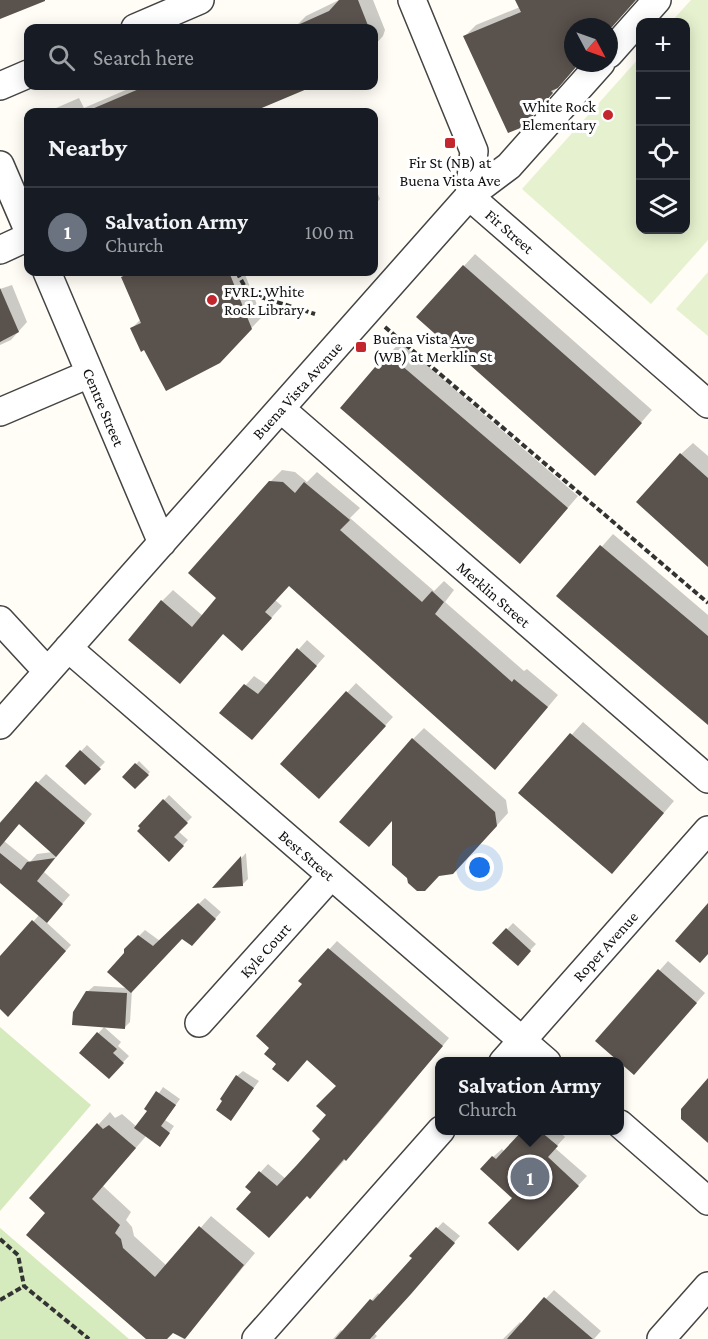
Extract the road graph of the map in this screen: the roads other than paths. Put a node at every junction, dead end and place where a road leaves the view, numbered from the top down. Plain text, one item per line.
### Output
1 (200, 0) edge
2 (412, 0) edge
3 (657, 0) edge
4 (144, 24) edge
5 (618, 44) edge
6 (593, 72) edge
7 (24, 76) edge
8 (0, 86) edge
9 (0, 165) edge
10 (469, 196) junction
11 (24, 221) edge
12 (24, 239) edge
13 (0, 250) edge
14 (49, 276) edge
15 (89, 374) junction
16 (708, 404) edge
17 (281, 409) junction
18 (0, 412) edge
19 (162, 543) junction
20 (0, 620) edge
21 (68, 648) junction
22 (47, 671) junction
23 (0, 725) edge
24 (708, 779) edge
25 (708, 830) edge
26 (331, 876) junction
27 (199, 1023) dead end
28 (522, 1040) junction
29 (507, 1057) edge
30 (542, 1057) edge
31 (624, 1128) edge
32 (437, 1135) edge
33 (708, 1201) edge
34 (708, 1286) edge
35 (256, 1339) edge
36 (661, 1339) edge

1 - 4 street
2 - 10 street
3 - 5 street
6 - 10 street, Buena Vista Avenue
7 - 8 street
9 - 11 street
10 - 16 street, Fir Street
10 - 17 street, Buena Vista Avenue
12 - 13 street
14 - 15 street, Centre Street
15 - 18 street
15 - 19 street, Centre Street
17 - 19 street, Buena Vista Avenue
17 - 24 street, Merklin Street
19 - 21 street, Buena Vista Avenue
20 - 22 street
21 - 22 street, Buena Vista Avenue
21 - 26 street, Best Street
22 - 23 street, Buena Vista Avenue
25 - 28 street, Roper Avenue
26 - 27 street, Kyle Court
26 - 28 street, Best Street
28 - 29 street, Roper Avenue
28 - 30 street, Best Street
31 - 33 street
32 - 35 street
34 - 36 street

